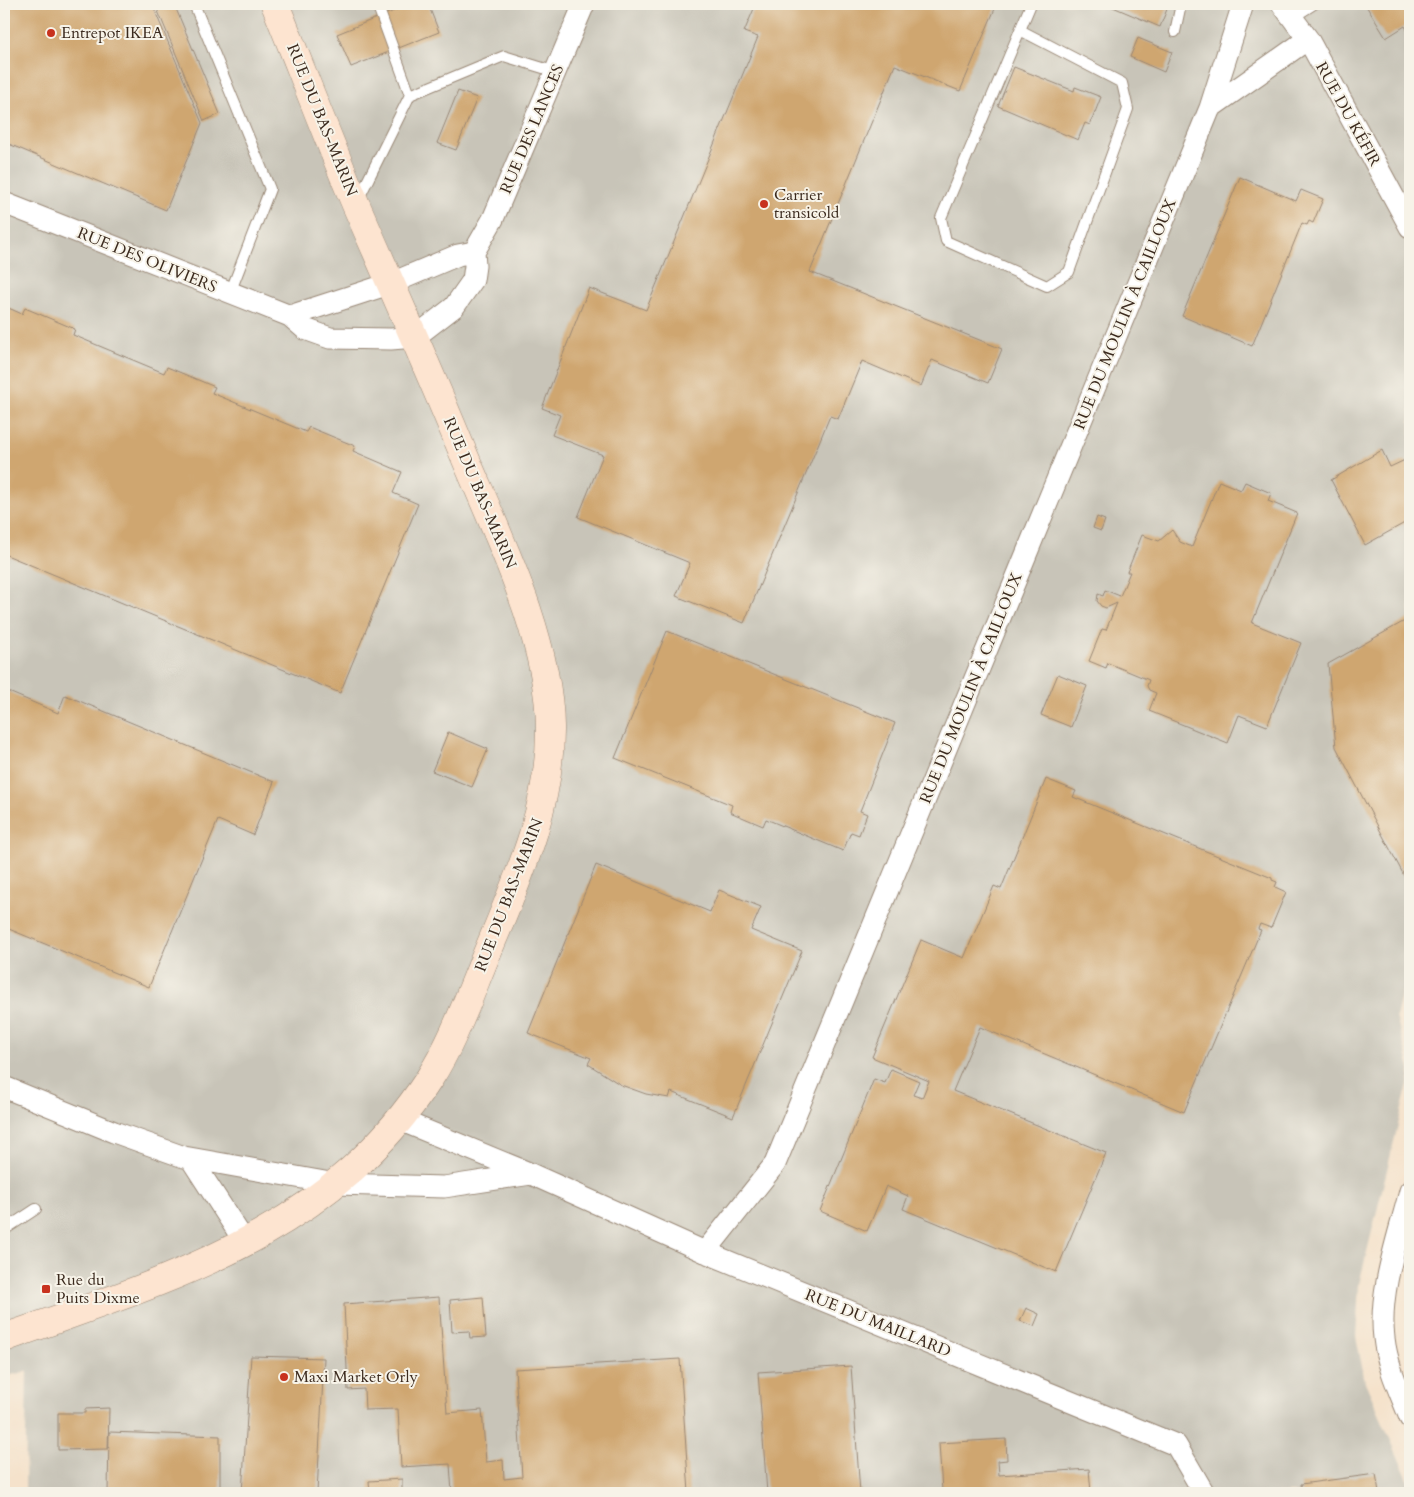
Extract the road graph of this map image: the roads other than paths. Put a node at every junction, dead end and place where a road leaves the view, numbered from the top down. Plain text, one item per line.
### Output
1 (194, 4) edge
2 (275, 4) edge
3 (377, 4) edge
4 (1031, 4) edge
5 (1181, 4) edge
6 (1243, 4) edge
7 (1314, 4) edge
8 (581, 5) edge
9 (1287, 11) edge
10 (1020, 30) junction
11 (1175, 32) dead end
12 (1308, 40) junction
13 (556, 72) junction
14 (410, 95) junction
15 (1210, 108) junction
16 (4, 202) edge
17 (356, 203) junction
18 (1410, 227) edge
19 (474, 252) junction
20 (392, 283) junction
21 (230, 293) junction
22 (290, 316) junction
23 (415, 337) junction
24 (4, 1087) edge
25 (400, 1120) junction
26 (190, 1159) junction
27 (531, 1174) junction
28 (336, 1184) junction
29 (1410, 1191) edge
30 (36, 1209) dead end
31 (4, 1230) edge
32 (246, 1244) junction
33 (705, 1252) junction
34 (4, 1338) edge
35 (1410, 1418) edge
36 (1204, 1493) edge

1 - 21 lane
2 - 17 main road, RUE DU BAS-MARIN
3 - 14 lane
4 - 10 lane
5 - 11 lane
6 - 15 street, RUE DU MOULIN À CAILLOUX
7 - 9 lane
8 - 13 street, RUE DES LANCES
9 - 12 street, RUE DU KÉFIR
10 - 10 lane
12 - 15 street
12 - 18 street, RUE DU KÉFIR
13 - 14 lane
13 - 19 street, RUE DES LANCES
14 - 17 lane
15 - 33 street, RUE DU MOULIN À CAILLOUX
16 - 21 street, RUE DES OLIVIERS
17 - 20 main road, RUE DU BAS-MARIN
19 - 20 street
19 - 23 street, RUE DES LANCES
20 - 22 street
20 - 23 main road, RUE DU BAS-MARIN
21 - 22 street, RUE DES OLIVIERS
22 - 23 street, RUE DES OLIVIERS
23 - 25 main road, RUE DU BAS-MARIN
24 - 26 street
25 - 27 street, RUE DU MAILLARD
25 - 28 main road, RUE DU BAS-MARIN
26 - 28 street
26 - 32 street
27 - 28 street
27 - 33 street, RUE DU MAILLARD
28 - 32 main road, RUE DU BAS-MARIN
29 - 35 street
30 - 31 lane
32 - 34 main road, RUE DU BAS-MARIN
33 - 36 street, RUE DU MAILLARD

